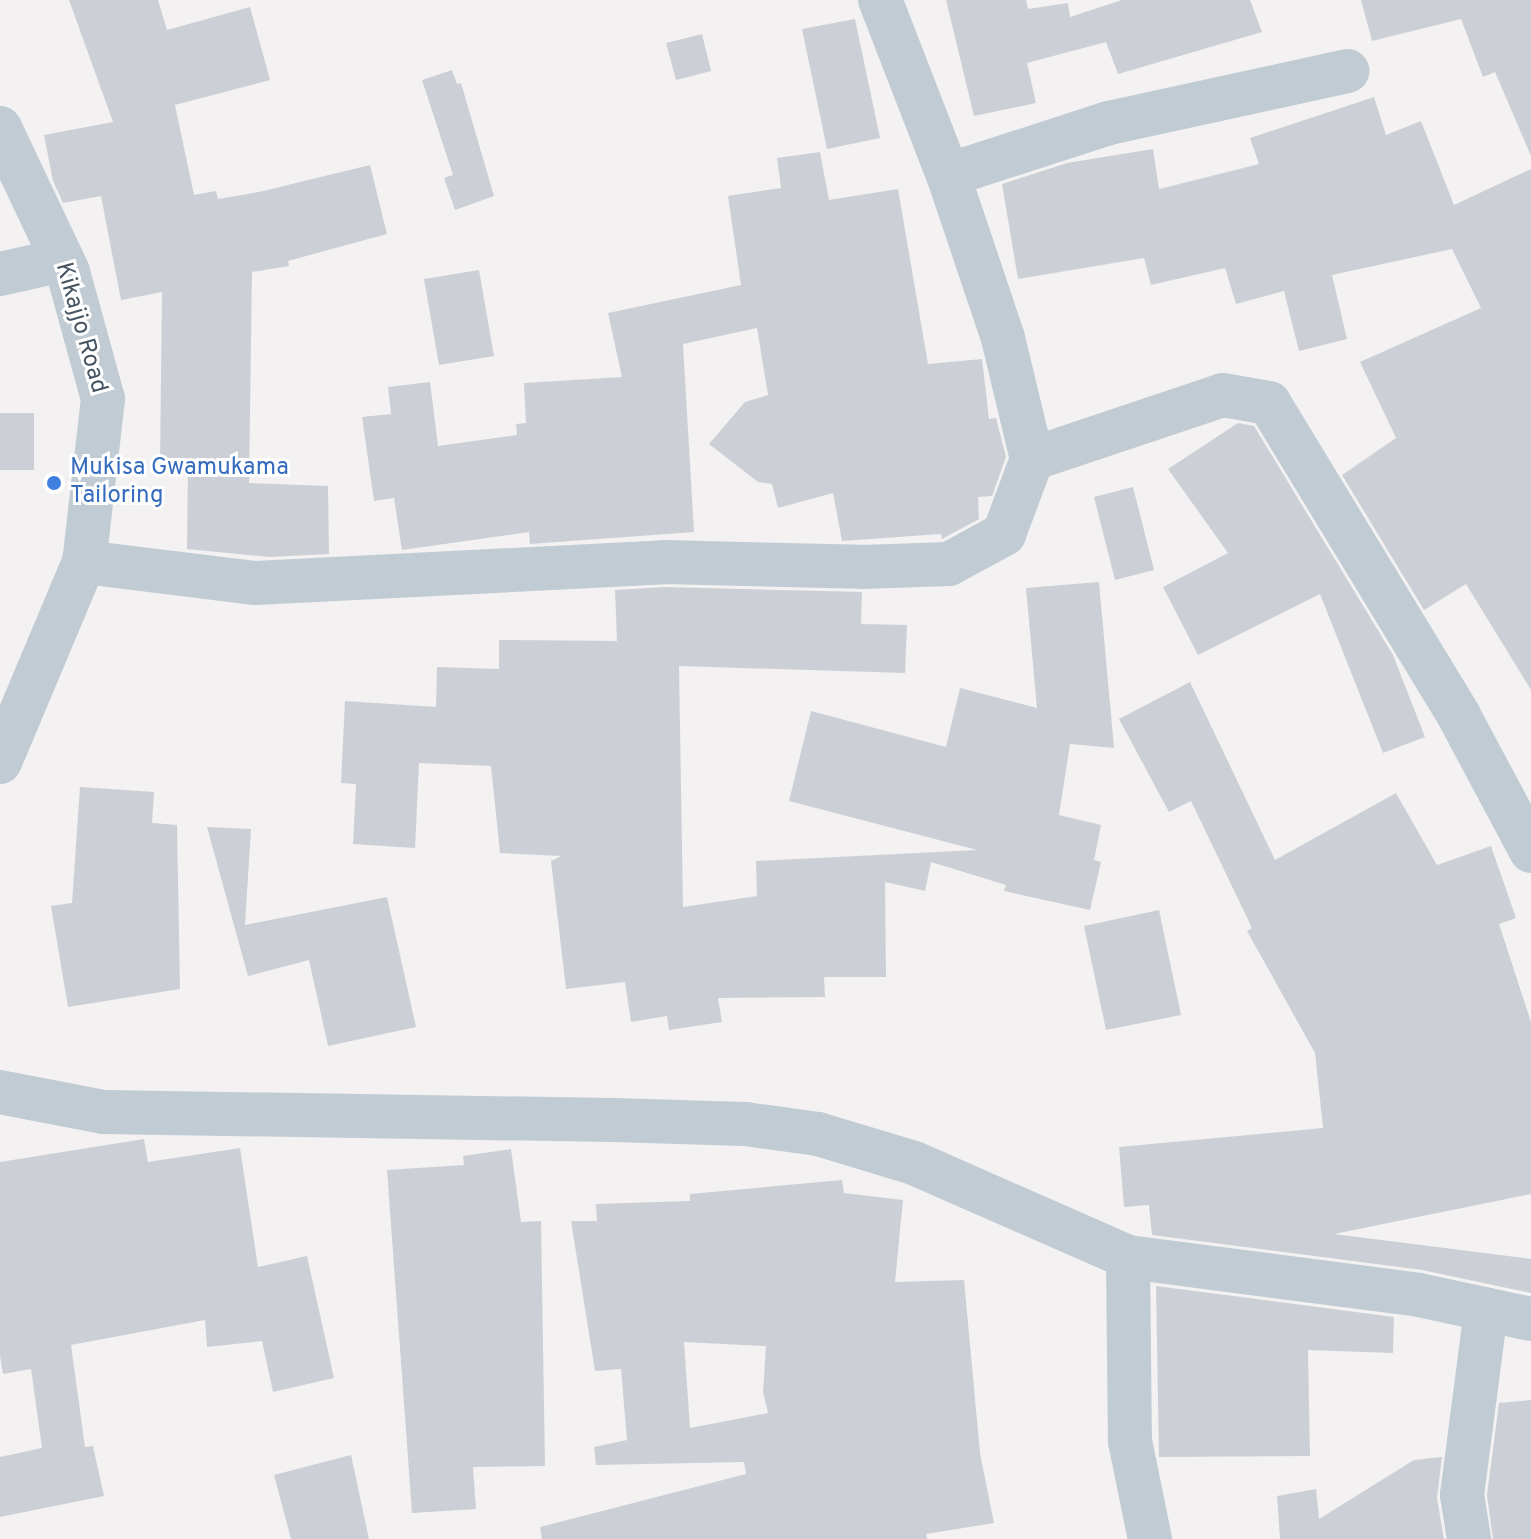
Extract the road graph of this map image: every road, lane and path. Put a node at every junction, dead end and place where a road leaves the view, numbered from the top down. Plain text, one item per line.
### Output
1 (880, 0) edge
2 (1347, 71) dead end
3 (0, 128) edge
4 (948, 175) junction
5 (62, 260) junction
6 (0, 274) edge
7 (1032, 459) junction
8 (84, 562) junction
9 (0, 762) edge
10 (1531, 851) edge
11 (0, 1092) edge
12 (1128, 1257) junction
13 (1486, 1310) junction
14 (1531, 1319) edge
15 (1150, 1539) edge
16 (1469, 1539) edge

1 - 4 street
2 - 4 street
3 - 5 street, Kikajjo Road
4 - 7 street
5 - 6 street
5 - 8 street, Kikajjo Road
7 - 8 street
7 - 10 street
8 - 9 street, Kikajjo Road
11 - 12 street
12 - 13 street
12 - 15 street
13 - 14 street
13 - 16 street

